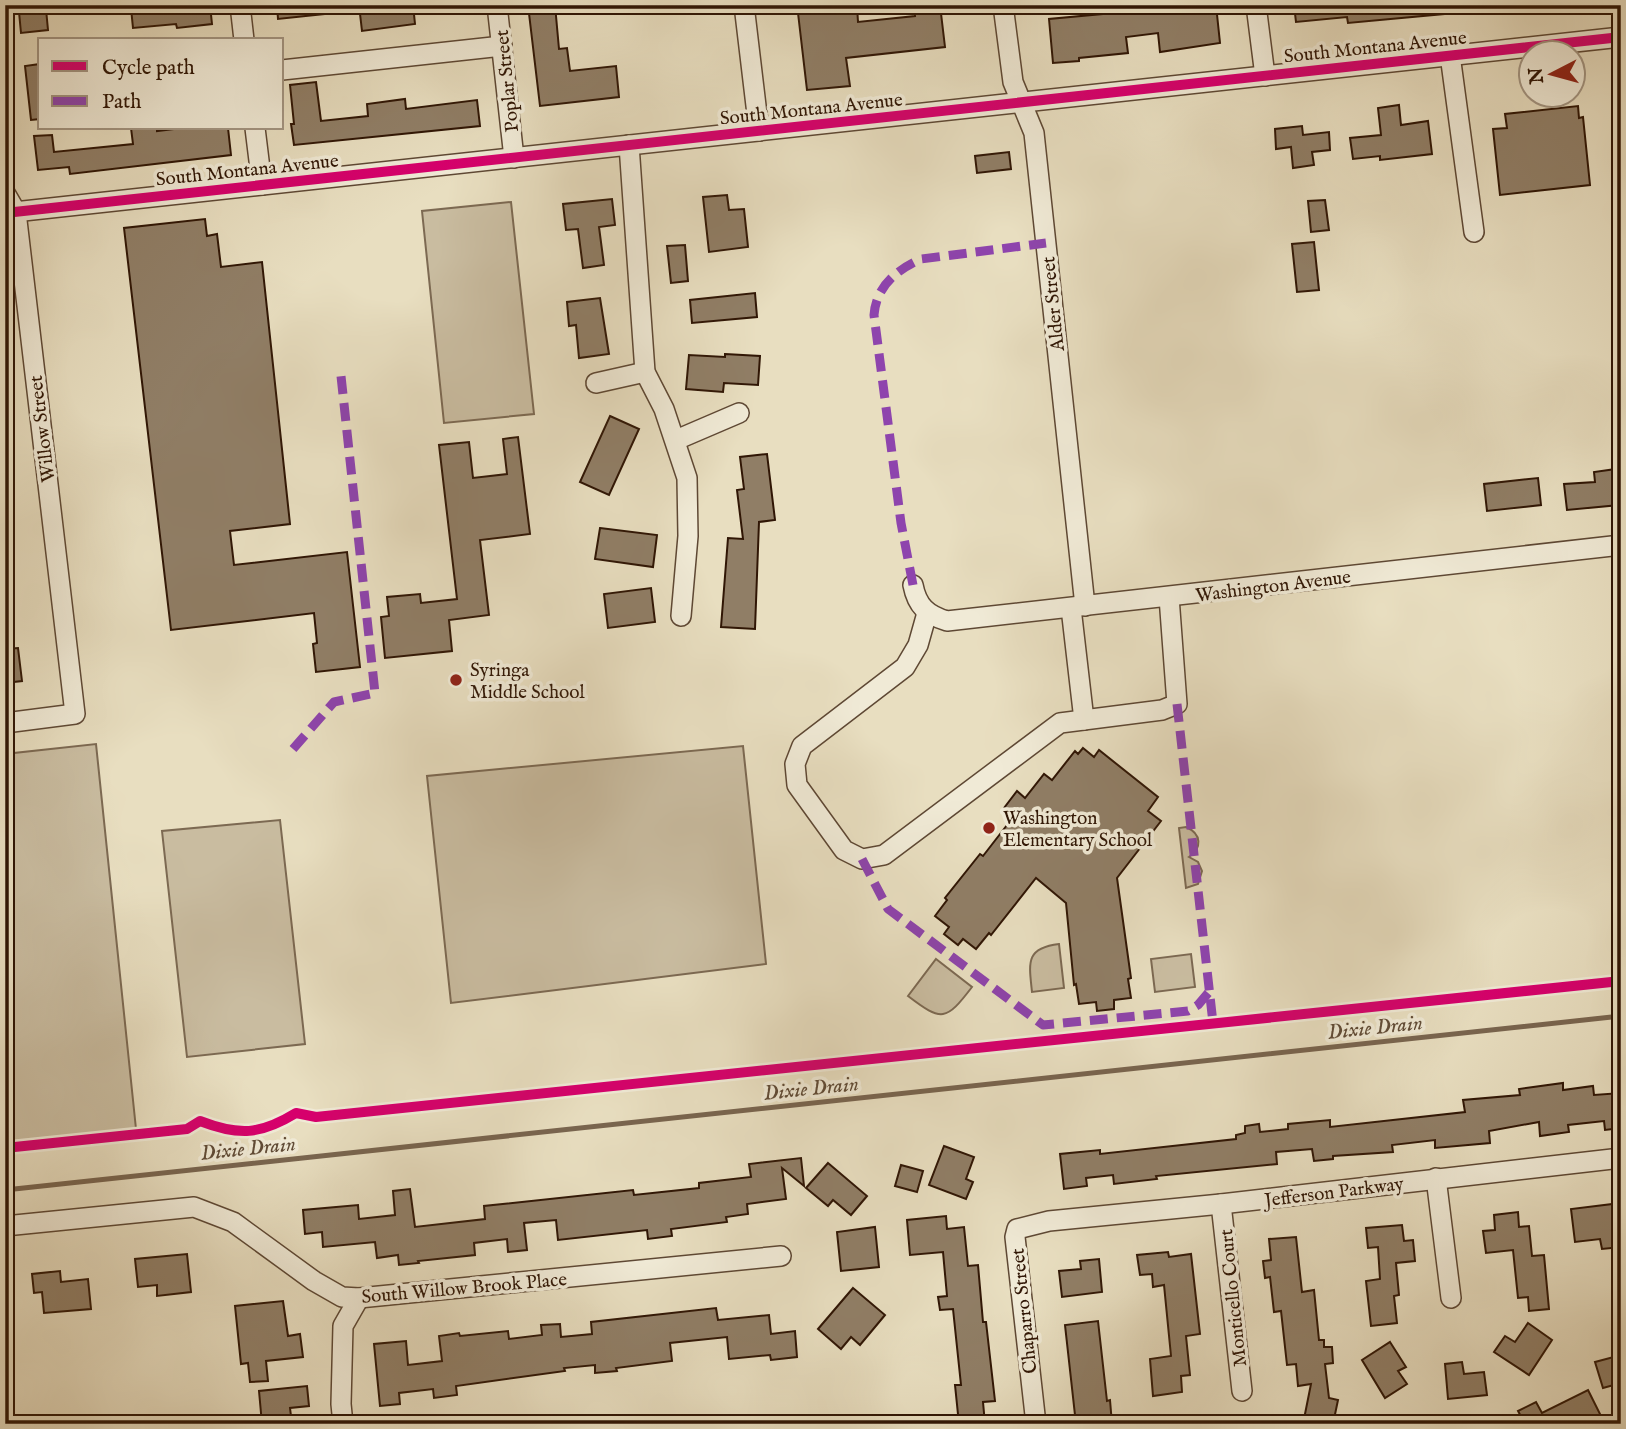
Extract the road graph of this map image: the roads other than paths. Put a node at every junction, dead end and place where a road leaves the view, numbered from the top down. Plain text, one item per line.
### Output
1 (240, 5) edge
2 (497, 5) edge
3 (744, 5) edge
4 (1003, 5) edge
5 (1256, 5) edge
6 (1621, 37) edge
7 (244, 38) edge
8 (502, 46) junction
9 (1450, 55) junction
10 (284, 70) edge
11 (1265, 76) junction
12 (1021, 102) junction
13 (254, 130) edge
14 (759, 131) junction
15 (629, 145) junction
16 (514, 158) junction
17 (262, 185) junction
18 (5, 193) edge
19 (11, 213) edge
20 (1474, 232) dead end
21 (645, 372) junction
22 (596, 383) dead end
23 (740, 413) dead end
24 (676, 440) junction
25 (1621, 545) edge
26 (912, 585) dead end
27 (1169, 597) junction
28 (1078, 607) junction
29 (927, 613) junction
30 (681, 616) dead end
31 (1084, 720) junction
32 (5, 723) edge
33 (1621, 1158) edge
34 (1436, 1178) junction
35 (1221, 1204) junction
36 (1047, 1221) joint
37 (5, 1226) edge
38 (780, 1256) dead end
39 (359, 1298) junction
40 (1451, 1298) dead end
41 (1242, 1391) dead end
42 (343, 1424) edge
43 (1036, 1424) edge

1 - 7 street
2 - 8 street, Poplar Street
3 - 14 street
4 - 12 street, Alder Street
5 - 11 street
6 - 9 street, South Montana Avenue
8 - 10 street
8 - 16 street, Poplar Street
9 - 11 street, South Montana Avenue
9 - 20 street
11 - 12 street, South Montana Avenue
12 - 14 street, South Montana Avenue
12 - 28 street, Alder Street
13 - 17 street
14 - 15 street, South Montana Avenue
15 - 16 street, South Montana Avenue
15 - 21 street
16 - 17 street, South Montana Avenue
17 - 19 street, South Montana Avenue
18 - 19 street, Willow Street
19 - 32 street, Willow Street
21 - 22 street
21 - 24 street
23 - 24 street
24 - 30 street
25 - 27 street, Washington Avenue
26 - 29 street
27 - 28 street, Washington Avenue
27 - 31 street
28 - 29 street, Washington Avenue
28 - 31 street, Alder Street
29 - 31 street
33 - 34 street, Jefferson Parkway
34 - 35 street, Jefferson Parkway
34 - 40 street
35 - 36 street, Jefferson Parkway
35 - 41 street, Monticello Court
36 - 43 street, Chaparro Street
37 - 39 street, South Willow Brook Place
38 - 39 street, South Willow Brook Place
39 - 42 street

